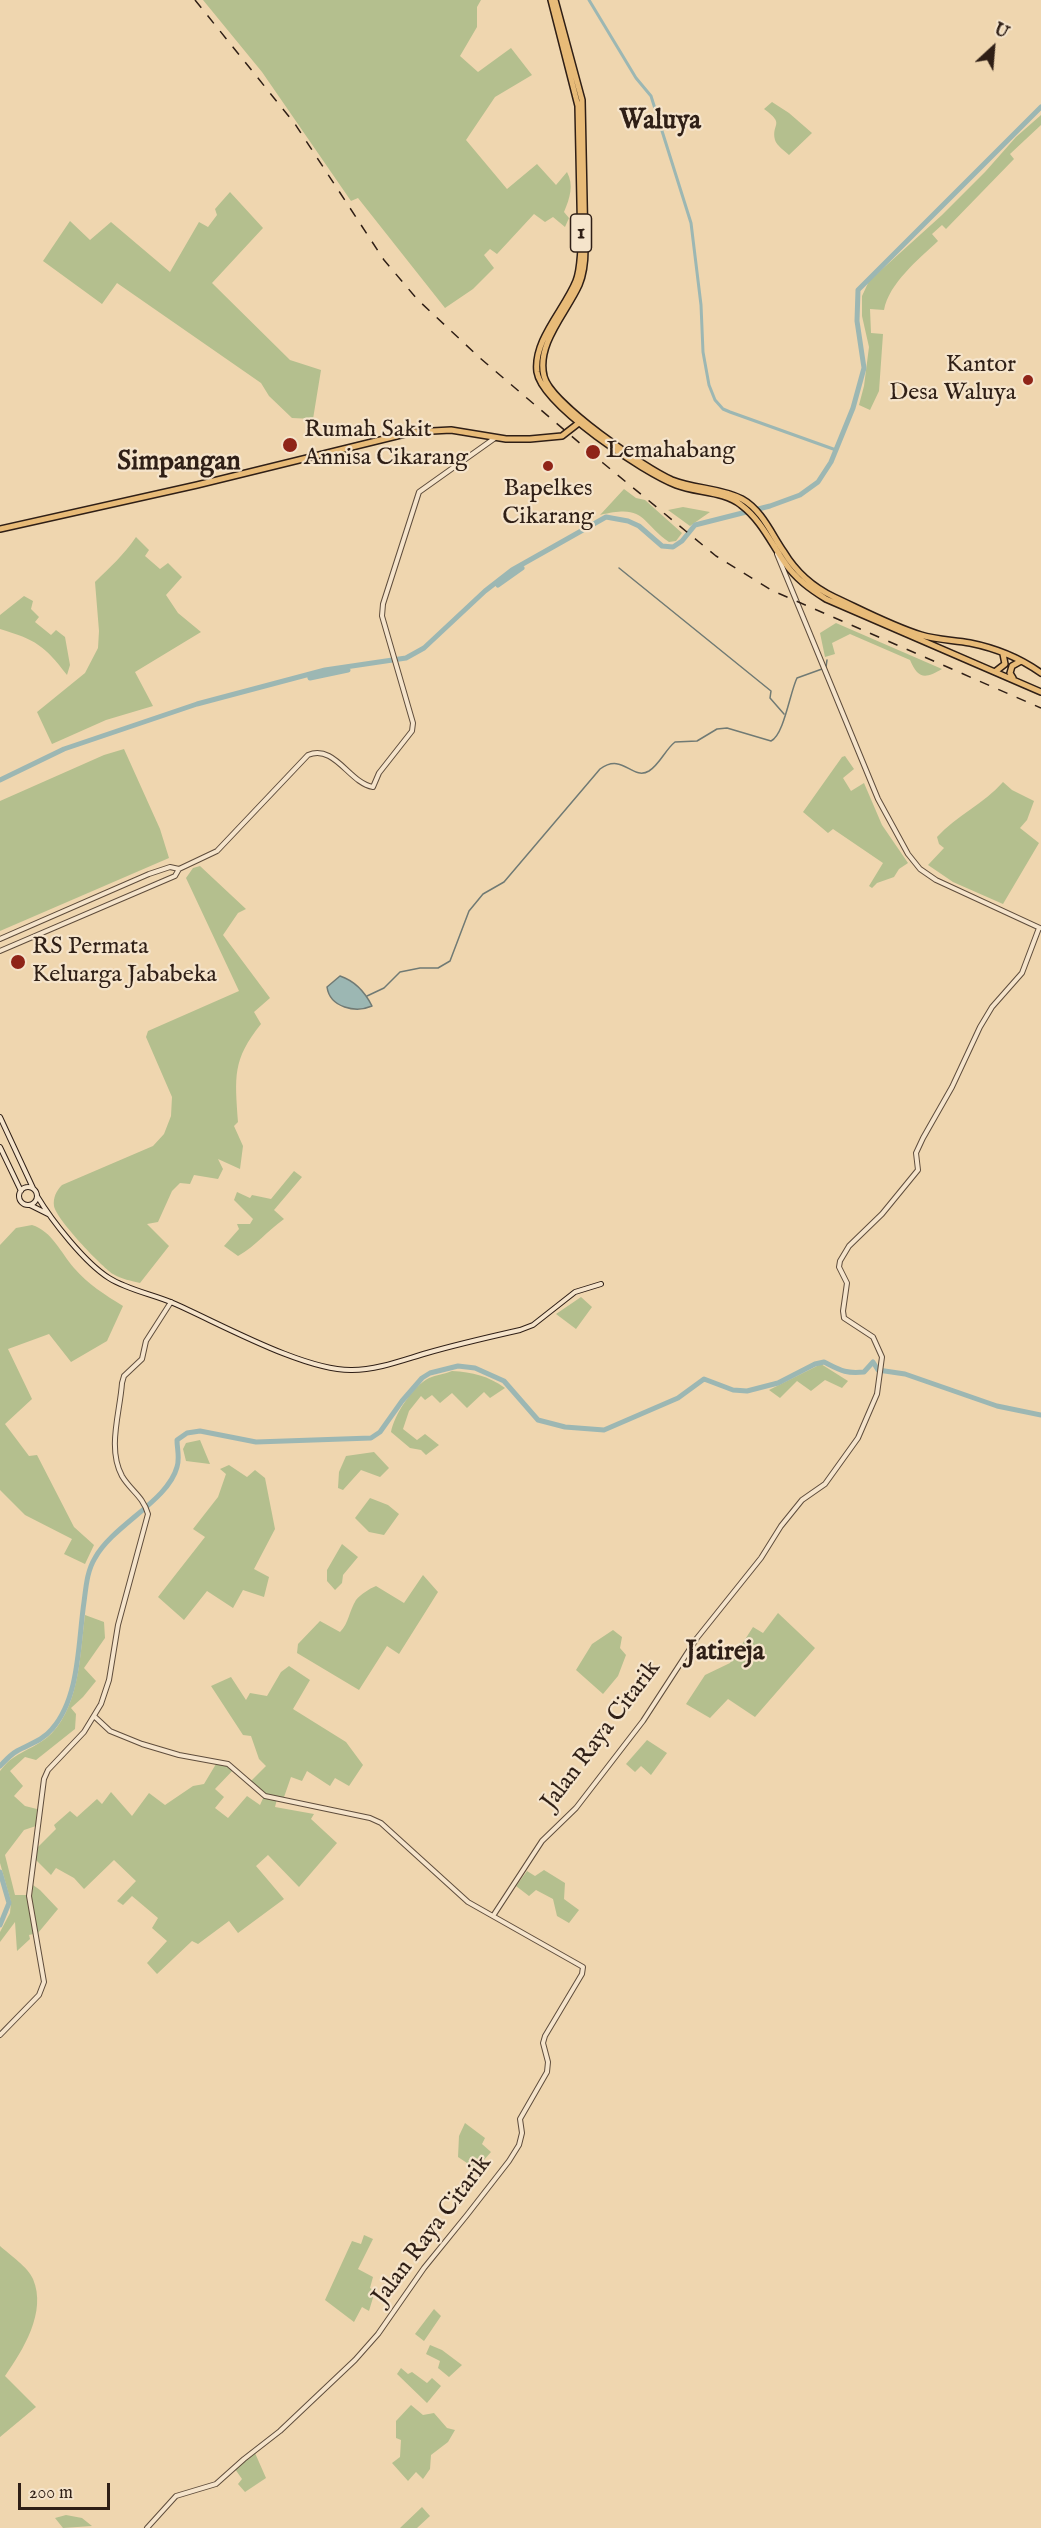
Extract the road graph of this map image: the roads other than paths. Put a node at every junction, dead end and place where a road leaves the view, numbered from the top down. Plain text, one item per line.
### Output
1 (553, 0) edge
2 (574, 77) junction
3 (580, 422) junction
4 (495, 438) junction
5 (746, 505) junction
6 (0, 529) edge
7 (776, 550) junction
8 (798, 579) junction
9 (790, 588) junction
10 (1002, 652) junction
11 (1022, 661) junction
12 (996, 671) junction
13 (1041, 673) edge
14 (1014, 679) junction
15 (1041, 692) edge
16 (179, 869) junction
17 (1040, 928) edge
18 (0, 939) edge
19 (0, 951) edge
20 (0, 1117) edge
21 (0, 1147) edge
22 (33, 1188) junction
23 (21, 1191) junction
24 (37, 1196) junction
25 (30, 1204) junction
26 (48, 1214) junction
27 (601, 1284) dead end
28 (171, 1302) junction
29 (95, 1717) junction
30 (493, 1916) junction
31 (0, 2035) edge
32 (147, 2528) edge

1 - 2 main road, 1
2 - 3 main road, 1
2 - 5 main road, 1
3 - 4 main road
3 - 5 main road, 1
4 - 6 main road
4 - 16 street
5 - 7 main road, 1
5 - 10 main road, 1
7 - 8 main road, 1
7 - 9 street
8 - 9 street
8 - 12 main road, 1
9 - 17 street
10 - 11 main road, 1
10 - 12 main road
11 - 13 main road, 1
11 - 14 main road
12 - 14 main road, 1
14 - 15 main road, 1
16 - 18 street
16 - 19 street
17 - 30 street, Jalan Raya Citarik
20 - 22 street
21 - 23 street
22 - 23 street
22 - 24 street
23 - 25 street
24 - 25 street
24 - 26 street
25 - 26 street
26 - 28 street
27 - 28 street
28 - 29 street
29 - 30 street, Jalan Raya Citarik
29 - 31 street
30 - 32 street, Jalan Raya Citarik

